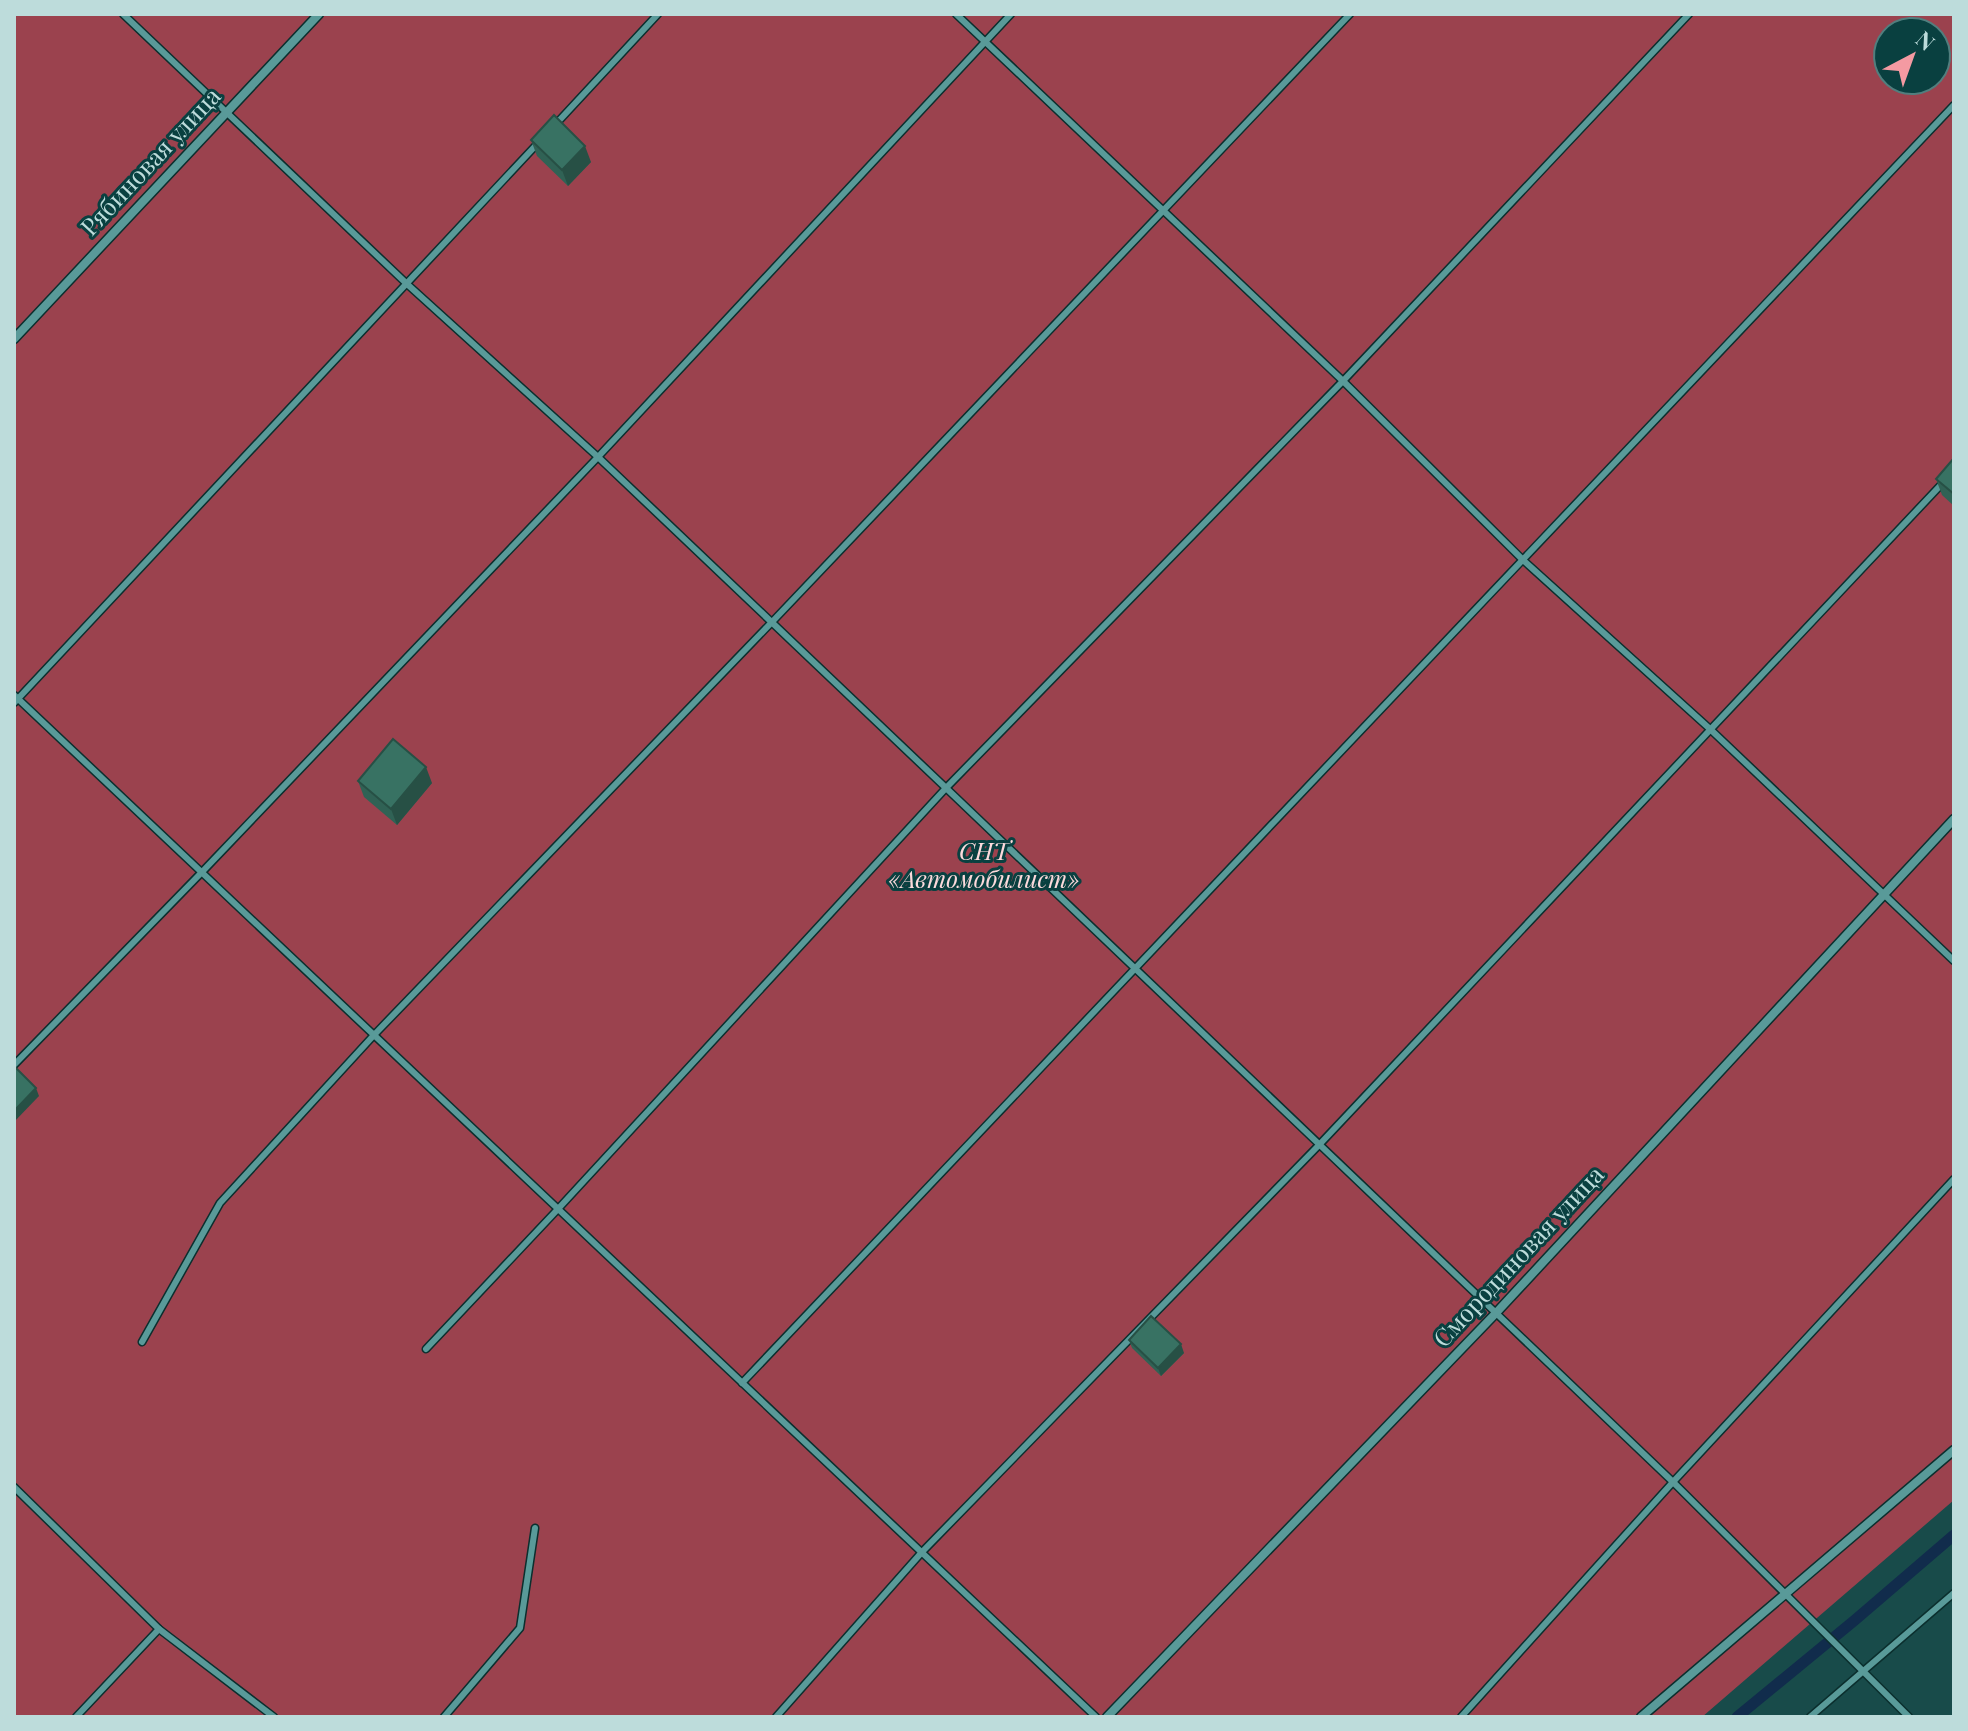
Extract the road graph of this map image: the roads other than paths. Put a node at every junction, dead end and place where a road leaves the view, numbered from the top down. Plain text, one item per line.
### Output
1 (123, 14) edge
2 (319, 14) edge
3 (658, 14) edge
4 (956, 14) edge
5 (1011, 14) edge
6 (1350, 14) edge
7 (1689, 14) edge
8 (985, 41) junction
9 (1954, 105) edge
10 (226, 112) junction
11 (553, 127) edge
12 (543, 138) edge
13 (1162, 210) junction
14 (407, 284) junction
15 (14, 339) edge
16 (1343, 381) junction
17 (598, 457) junction
18 (1954, 471) edge
19 (1523, 560) junction
20 (772, 622) junction
21 (15, 699) edge
22 (1710, 729) junction
23 (946, 788) junction
24 (1954, 819) edge
25 (202, 872) junction
26 (1883, 894) junction
27 (1954, 961) edge
28 (1134, 968) junction
29 (374, 1035) junction
30 (14, 1065) edge
31 (1319, 1145) junction
32 (1954, 1179) edge
33 (558, 1209) junction
34 (1496, 1313) junction
35 (142, 1342) dead end
36 (426, 1349) dead end
37 (742, 1383) junction
38 (1954, 1450) edge
39 (1673, 1482) junction
40 (14, 1487) edge
41 (535, 1528) dead end
42 (922, 1552) junction
43 (1954, 1593) edge
44 (1784, 1594) junction
45 (159, 1629) junction
46 (1862, 1672) junction
47 (76, 1717) edge
48 (274, 1717) edge
49 (444, 1717) edge
50 (776, 1717) edge
51 (1096, 1717) edge
52 (1107, 1717) edge
53 (1461, 1717) edge
54 (1641, 1717) edge
55 (1810, 1717) edge
56 (1909, 1717) edge

1 - 10 lane
2 - 10 street, Рябиновая улица
3 - 11 lane
4 - 8 lane
5 - 8 lane
6 - 13 lane
7 - 16 lane
8 - 13 lane
8 - 17 lane
9 - 19 lane
10 - 14 lane
10 - 15 street, Рябиновая улица
12 - 14 lane
13 - 16 lane
13 - 20 lane
14 - 17 lane
14 - 21 lane
16 - 19 lane
16 - 23 lane
17 - 20 lane
17 - 25 lane
18 - 22 lane
19 - 22 lane
19 - 28 lane
20 - 23 lane
20 - 29 lane
21 - 25 lane
22 - 26 lane
22 - 31 lane
23 - 28 lane
23 - 33 lane
24 - 26 street, Смородиновая улица
25 - 29 lane
25 - 30 lane
26 - 27 lane
26 - 34 street, Смородиновая улица
28 - 31 lane
28 - 37 lane
29 - 33 lane
29 - 35 lane
31 - 34 lane
31 - 42 lane
32 - 39 lane
33 - 36 lane
33 - 37 lane
34 - 39 lane
34 - 52 street, Смородиновая улица
37 - 42 lane
38 - 44 street
39 - 44 lane
39 - 53 lane
40 - 45 lane
41 - 49 lane
42 - 50 lane
42 - 51 lane
43 - 46 lane
44 - 46 lane
44 - 54 street
45 - 47 lane
45 - 48 lane
46 - 55 lane
46 - 56 lane

